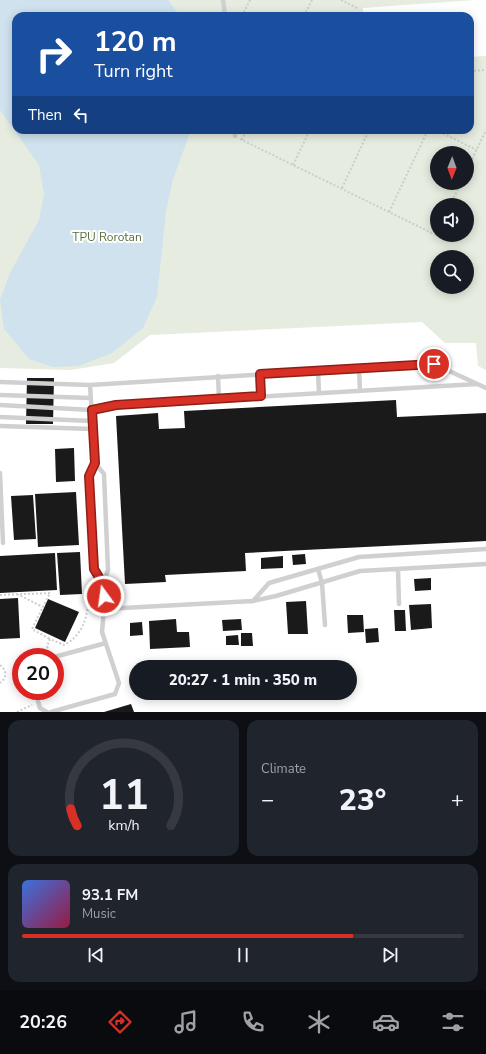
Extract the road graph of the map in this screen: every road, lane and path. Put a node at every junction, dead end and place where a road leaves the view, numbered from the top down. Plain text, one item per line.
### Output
1 (223, 0) edge
2 (250, 0) edge
3 (312, 0) edge
4 (341, 0) edge
5 (357, 8) dead end
6 (224, 12) edge
7 (244, 12) edge
8 (306, 12) edge
9 (486, 70) edge
10 (474, 71) edge
11 (486, 130) edge
12 (245, 134) edge
13 (308, 134) edge
14 (367, 134) edge
15 (426, 134) edge
16 (444, 134) edge
17 (236, 136) edge
18 (242, 140) junction
19 (476, 150) junction
20 (474, 154) edge
21 (293, 165) junction
22 (342, 188) junction
23 (389, 212) junction
24 (430, 232) edge
25 (359, 368) junction
26 (318, 371) junction
27 (260, 374) junction
28 (218, 376) junction
29 (0, 382) edge
30 (479, 384) junction
31 (90, 385) junction
32 (486, 388) edge
33 (360, 391) junction
34 (319, 393) junction
35 (0, 395) edge
36 (261, 396) junction
37 (91, 398) junction
38 (219, 399) junction
39 (0, 405) edge
40 (92, 410) junction
41 (0, 417) edge
42 (92, 421) junction
43 (0, 426) edge
44 (93, 429) junction
45 (95, 463) junction
46 (0, 473) edge
47 (3, 543) dead end
48 (486, 549) edge
49 (486, 564) edge
50 (318, 569) junction
51 (398, 569) junction
52 (322, 583) junction
53 (103, 584) junction
54 (0, 594) edge
55 (16, 594) junction
56 (253, 601) junction
57 (399, 604) dead end
58 (43, 607) junction
59 (104, 609) junction
60 (325, 625) dead end
61 (50, 639) junction
62 (106, 643) junction
63 (48, 648) edge
64 (64, 654) edge
65 (0, 665) edge
66 (0, 683) edge
67 (37, 700) edge
68 (38, 704) junction
69 (17, 712) edge
70 (48, 712) edge
71 (51, 712) edge

1 - 6 lane
2 - 7 path
3 - 8 path
4 - 5 path
9 - 10 path
11 - 19 path
12 - 18 path
13 - 21 path
14 - 22 path
15 - 23 path
16 - 19 path
17 - 18 path
18 - 21 path
19 - 20 path
21 - 22 path
22 - 23 path
23 - 24 path
25 - 26 lane
25 - 30 lane
25 - 33 lane
26 - 27 lane
26 - 34 lane
27 - 28 lane
27 - 36 lane
28 - 31 lane
28 - 38 lane
29 - 31 lane
30 - 32 lane
30 - 33 lane
31 - 37 lane
33 - 34 lane
34 - 36 lane
35 - 37 lane
36 - 38 lane
37 - 40 lane
38 - 40 lane
39 - 40 lane
40 - 42 lane
41 - 42 lane
42 - 44 lane
43 - 44 lane
44 - 45 lane
45 - 53 lane
45 - 53 lane
46 - 47 lane
48 - 50 lane
49 - 51 lane
50 - 52 lane
50 - 56 lane
51 - 52 lane
51 - 57 lane
52 - 56 lane
52 - 60 lane
53 - 59 lane
54 - 55 path
55 - 58 path
55 - 58 path
56 - 59 lane
58 - 61 path
59 - 61 path
59 - 62 lane
61 - 63 path
62 - 64 lane
62 - 71 lane
65 - 66 path
67 - 68 lane
68 - 69 path
68 - 70 lane

